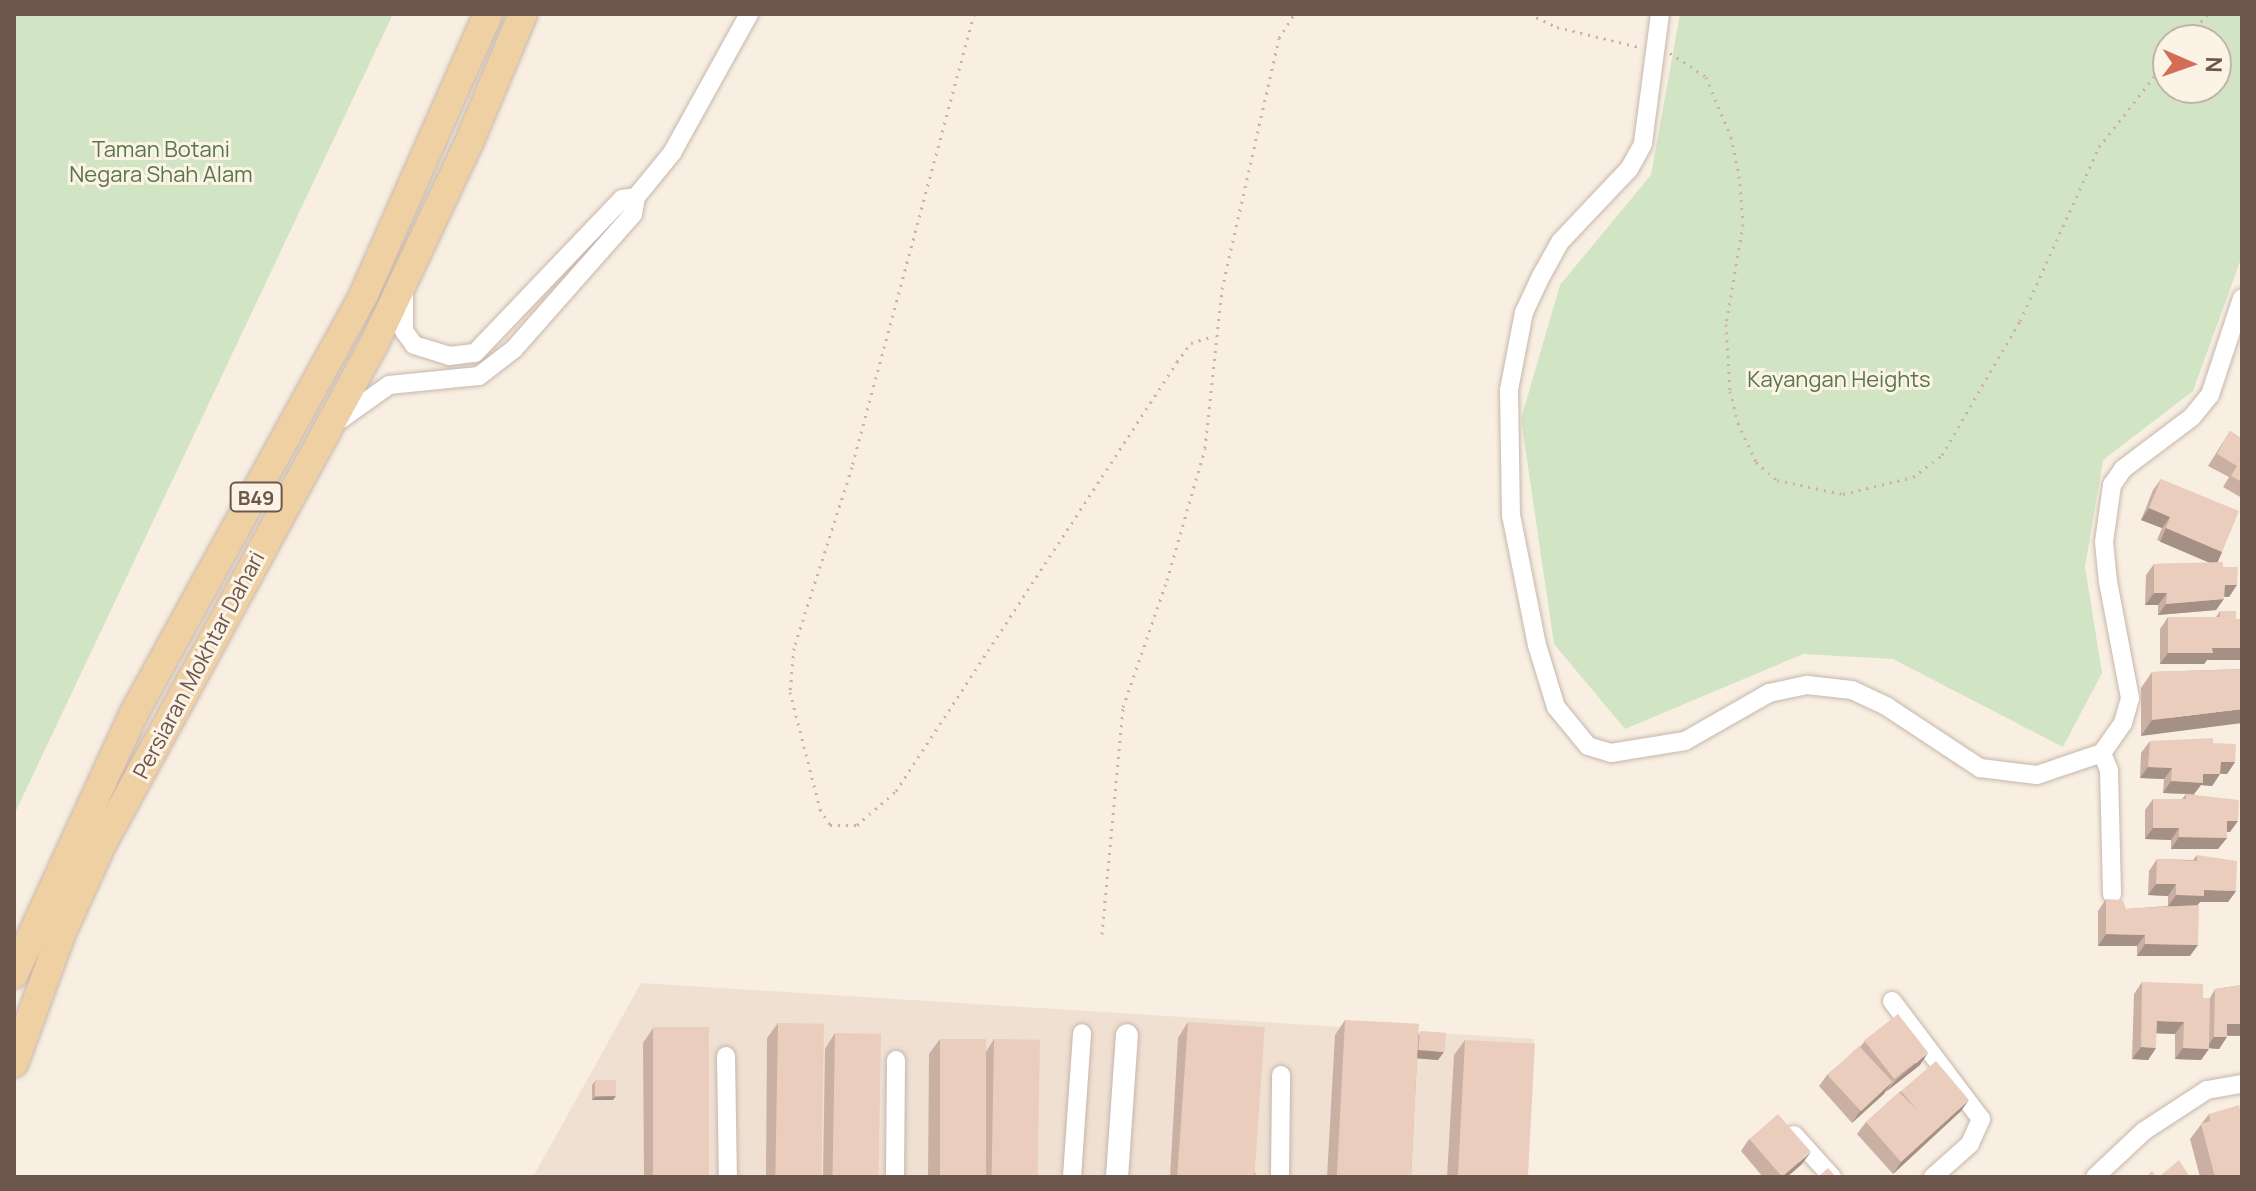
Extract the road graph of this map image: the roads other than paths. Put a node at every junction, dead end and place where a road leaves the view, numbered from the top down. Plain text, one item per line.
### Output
1 (488, 14) edge
2 (523, 14) edge
3 (749, 14) edge
4 (1660, 14) edge
5 (636, 197) junction
6 (406, 278) junction
7 (2242, 298) edge
8 (326, 432) junction
9 (2102, 753) junction
10 (2112, 894) dead end
11 (14, 974) edge
12 (1892, 1001) dead end
13 (1082, 1033) dead end
14 (1127, 1035) dead end
15 (726, 1056) dead end
16 (896, 1060) dead end
17 (14, 1063) edge
18 (1281, 1075) dead end
19 (2242, 1084) edge
20 (1778, 1118) edge
21 (728, 1177) edge
22 (895, 1177) edge
23 (1072, 1177) edge
24 (1117, 1177) edge
25 (1280, 1177) edge
26 (1832, 1177) edge
27 (1933, 1177) edge
28 (2095, 1177) edge

1 - 11 main road, Persiaran Mokhtar Dahari / B49
2 - 6 main road, Persiaran Mokhtar Dahari / B49
3 - 5 street
4 - 9 street
5 - 6 street
5 - 8 street
6 - 8 main road, Persiaran Mokhtar Dahari / B49
7 - 9 street
8 - 17 main road, Persiaran Mokhtar Dahari / B49
9 - 10 street
12 - 27 street
13 - 23 street
14 - 24 street
15 - 21 street
16 - 22 street
18 - 25 street
19 - 28 street
20 - 26 street

